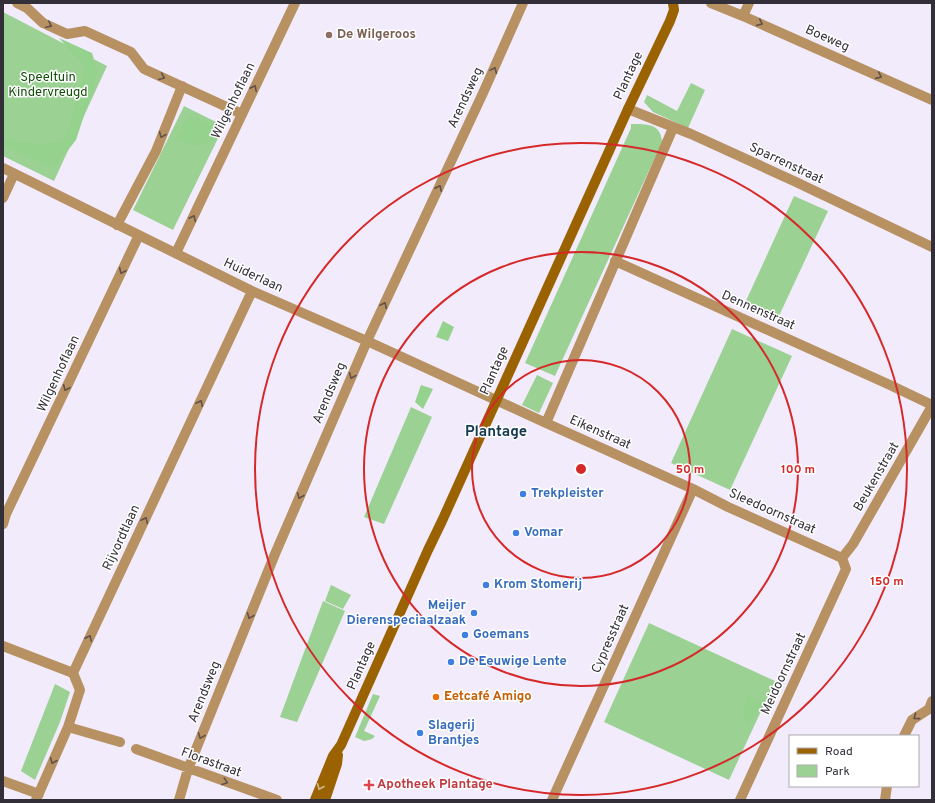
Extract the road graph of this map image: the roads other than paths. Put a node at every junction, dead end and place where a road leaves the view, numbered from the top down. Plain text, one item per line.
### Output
1 (17, 3) edge
2 (295, 3) edge
3 (523, 3) edge
4 (673, 3) edge
5 (711, 3) edge
6 (749, 3) edge
7 (743, 16) junction
8 (182, 86) junction
9 (932, 100) edge
10 (628, 109) junction
11 (242, 114) junction
12 (673, 128) junction
13 (3, 168) edge
14 (14, 174) junction
15 (3, 198) edge
16 (117, 225) junction
17 (138, 235) junction
18 (932, 247) edge
19 (176, 253) junction
20 (615, 261) junction
21 (252, 291) junction
22 (367, 340) junction
23 (890, 384) joint
24 (496, 400) junction
25 (932, 406) edge
26 (546, 423) junction
27 (693, 489) junction
28 (3, 523) edge
29 (842, 558) junction
30 (3, 646) edge
31 (72, 673) junction
32 (932, 701) edge
33 (68, 727) junction
34 (904, 735) edge
35 (120, 742) dead end
36 (136, 749) dead end
37 (339, 749) junction
38 (188, 769) junction
39 (3, 781) edge
40 (887, 787) edge
41 (37, 797) edge
42 (179, 800) edge
43 (277, 800) edge
44 (315, 800) edge
45 (325, 800) edge
46 (552, 800) edge
47 (740, 800) edge
48 (885, 800) edge

1 -> 8 street
11 -> 2 street, Wilgenhoflaan
22 -> 3 street, Arendsweg
4 - 10 street, Plantage
5 - 7 street, Boeweg
6 - 7 street
7 -> 9 street, Boeweg
8 - 11 street
8 -> 16 street
10 - 12 street, Sparrenstraat
10 - 24 street, Plantage
19 -> 11 street, Wilgenhoflaan
12 - 18 street, Sparrenstraat
12 - 20 street
13 - 14 street, Huiderlaan
14 - 15 street
14 - 16 street, Huiderlaan
16 - 17 street, Huiderlaan
17 - 19 street, Huiderlaan
17 -> 28 street, Wilgenhoflaan
19 - 21 street, Huiderlaan
20 - 23 street, Dennenstraat
20 - 26 street
21 - 22 street, Huiderlaan
31 -> 21 street, Rijvordtlaan
22 - 24 street, Huiderlaan
22 -> 38 street, Arendsweg
23 - 25 street, Beukenstraat
24 - 26 street, Eikenstraat
24 - 37 street, Plantage
25 - 29 street, Beukenstraat
26 - 27 street, Eikenstraat
27 - 29 street, Sleedoornstraat
27 - 46 street, Cypresstraat
29 - 47 street, Meidoornstraat
30 - 31 street
31 - 33 street
32 -> 34 street
33 - 35 street
33 -> 41 street
36 - 38 street, Florastraat
37 -> 44 street, Plantage
37 - 45 street, Plantage
38 - 42 street, Arendsweg
38 -> 43 street, Florastraat
39 - 41 street
40 - 48 street

